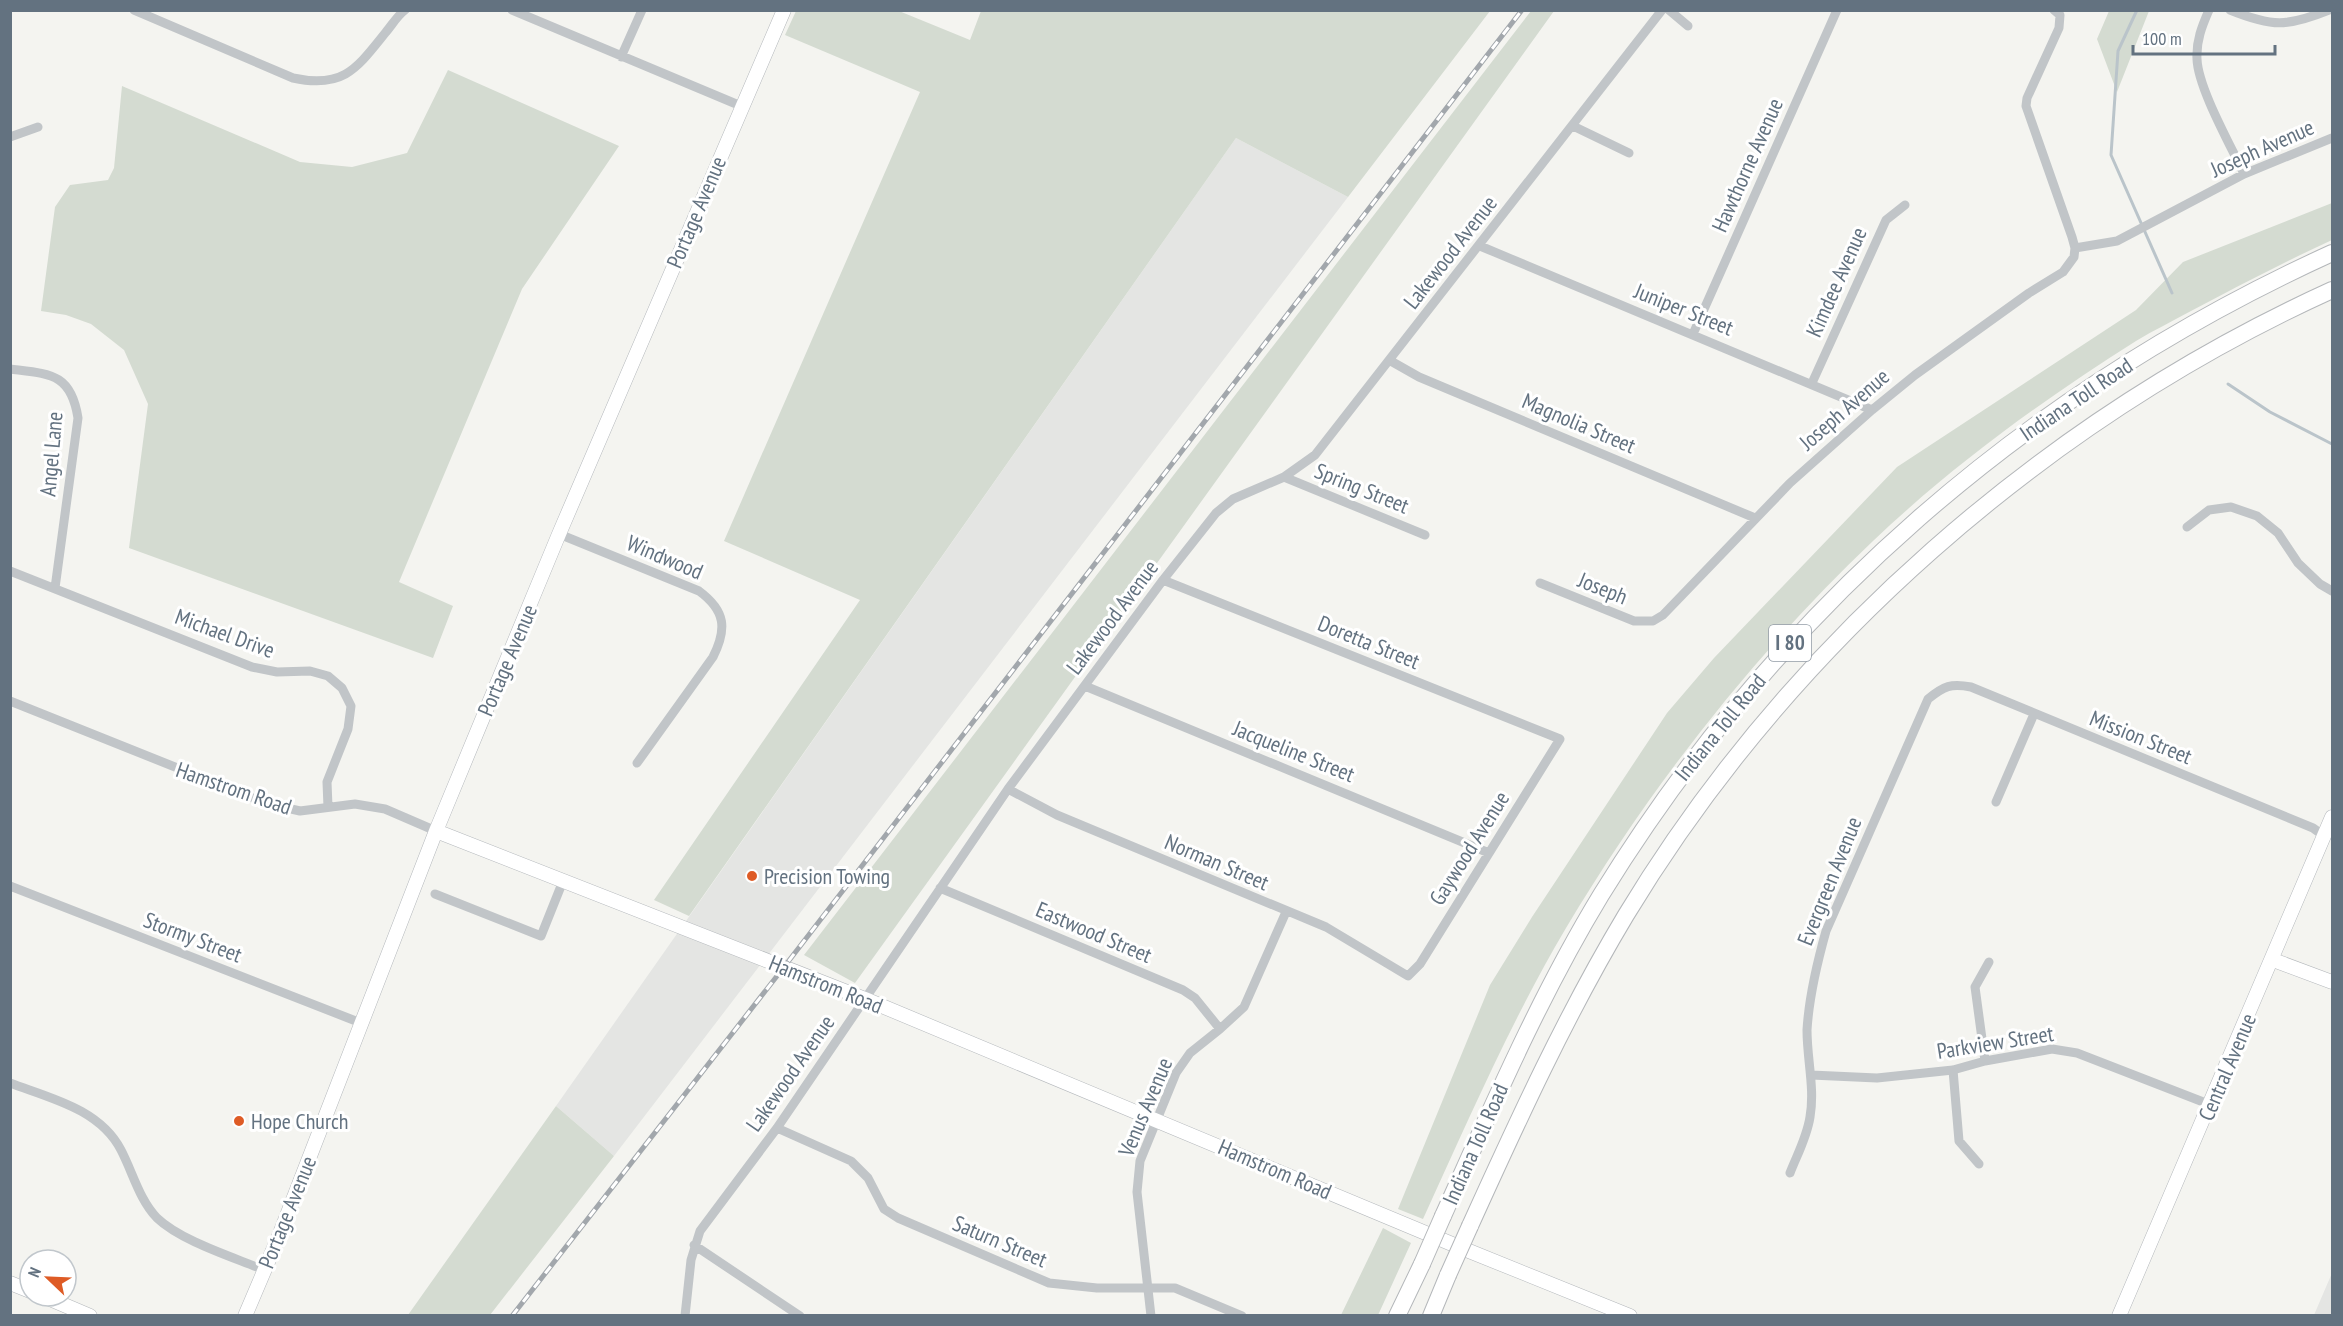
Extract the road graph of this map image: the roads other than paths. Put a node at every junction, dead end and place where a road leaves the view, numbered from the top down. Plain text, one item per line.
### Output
1 (134, 10) edge
2 (405, 10) edge
3 (512, 10) edge
4 (642, 10) edge
5 (784, 10) edge
6 (1662, 10) edge
7 (1669, 10) edge
8 (1837, 10) edge
9 (2209, 10) edge
10 (2230, 10) edge
11 (2329, 10) edge
12 (2057, 13) edge
13 (1688, 26) dead end
14 (621, 57) junction
15 (741, 106) junction
16 (1573, 126) junction
17 (38, 127) dead end
18 (10, 137) edge
19 (2332, 138) edge
20 (1629, 153) dead end
21 (2244, 174) junction
22 (1905, 205) dead end
23 (1480, 246) junction
24 (2075, 248) junction
25 (2332, 253) edge
26 (2332, 290) edge
27 (1693, 334) junction
28 (1389, 360) junction
29 (10, 369) edge
30 (1812, 383) junction
31 (1872, 410) junction
32 (1284, 477) junction
33 (1755, 518) junction
34 (2187, 527) dead end
35 (559, 534) junction
36 (1425, 535) dead end
37 (10, 571) edge
38 (1163, 580) junction
39 (1540, 583) dead end
40 (55, 588) junction
41 (2332, 591) edge
42 (1653, 621) joint
43 (1085, 686) junction
44 (1941, 688) joint
45 (10, 701) edge
46 (2034, 714) junction
47 (1560, 740) joint
48 (637, 763) dead end
49 (1008, 789) junction
50 (1996, 802) dead end
51 (328, 807) junction
52 (2332, 818) edge
53 (436, 831) junction
54 (2324, 836) junction
55 (1489, 853) junction
56 (563, 881) junction
57 (10, 886) edge
58 (940, 888) junction
59 (435, 894) dead end
60 (1286, 912) junction
61 (2273, 960) junction
62 (1989, 962) dead end
63 (1408, 976) joint
64 (2332, 982) edge
65 (865, 999) junction
66 (361, 1023) junction
67 (1220, 1029) junction
68 (1985, 1061) junction
69 (1953, 1070) junction
70 (1811, 1075) junction
71 (10, 1083) edge
72 (2211, 1105) junction
73 (1157, 1119) junction
74 (777, 1128) junction
75 (1979, 1164) dead end
76 (1790, 1173) dead end
77 (694, 1245) junction
78 (264, 1270) junction
79 (1148, 1286) junction
80 (71, 1308) edge
81 (90, 1316) edge
82 (245, 1316) edge
83 (685, 1316) edge
84 (800, 1316) edge
85 (1151, 1316) edge
86 (1242, 1316) edge
87 (1397, 1316) edge
88 (1431, 1316) edge
89 (1630, 1316) edge
90 (2119, 1316) edge

1 - 2 street
3 - 14 street
4 - 14 street
5 - 15 street, Portage Avenue
6 - 16 street, Lakewood Avenue
7 - 13 street
8 - 27 street, Hawthorne Avenue
9 - 21 street
10 - 11 street
12 - 24 street
14 - 15 street
15 - 35 street, Portage Avenue
16 - 20 street
16 - 23 street, Lakewood Avenue
17 - 18 street
19 - 21 street, Joseph Avenue
21 - 24 street, Joseph Avenue
22 - 30 street, Kimdee Avenue
23 - 27 street, Juniper Street
23 - 28 street, Lakewood Avenue
24 - 31 street, Joseph Avenue
25 - 87 highway, Indiana Toll Road / I 80, bridge
26 - 88 highway, Indiana Toll Road / I 80, bridge
27 - 30 street, Juniper Street
28 - 32 street, Lakewood Avenue
28 - 33 street, Magnolia Street
29 - 40 street, Angel Lane
30 - 31 street, Juniper Street
31 - 33 street, Joseph Avenue
32 - 36 street, Spring Street
32 - 38 street, Lakewood Avenue
33 - 42 street, Joseph Avenue
34 - 41 street
35 - 48 street, Windwood
35 - 53 street, Portage Avenue
37 - 40 street, Michael Drive
38 - 43 street, Lakewood Avenue
38 - 47 street, Doretta Street
39 - 42 street, Joseph
40 - 51 street, Michael Drive
43 - 49 street, Lakewood Avenue
43 - 55 street, Jacqueline Street
44 - 46 street, Mission Street
44 - 70 street, Evergreen Avenue
45 - 51 street, Hamstrom Road
46 - 50 street
46 - 54 street, Mission Street
47 - 55 street, Gaywood Avenue
49 - 58 street, Lakewood Avenue
49 - 60 street, Norman Street
51 - 53 street, Hamstrom Road
52 - 54 street, Central Avenue
53 - 56 street, Hamstrom Road
53 - 66 street, Portage Avenue
54 - 61 street, Central Avenue
55 - 63 street, Gaywood Avenue
56 - 59 street
56 - 65 street, Hamstrom Road
57 - 66 street, Stormy Street
58 - 65 street, Lakewood Avenue
58 - 67 street, Eastwood Street
60 - 63 street, Norman Street
60 - 67 street, Venus Avenue
61 - 64 street
61 - 72 street, Central Avenue
62 - 68 street
65 - 73 street, Hamstrom Road
65 - 74 street, Lakewood Avenue
66 - 78 street, Portage Avenue
67 - 73 street, Venus Avenue
68 - 69 street, Parkview Street
68 - 72 street, Parkview Street
69 - 70 street, Parkview Street
69 - 75 street
70 - 76 street, Evergreen Avenue
71 - 78 street
72 - 90 street, Central Avenue
73 - 79 street, Venus Avenue
73 - 89 street, Hamstrom Road
74 - 77 street, Lakewood Avenue
74 - 79 street, Saturn Street
77 - 83 street, Lakewood Avenue
77 - 84 street
78 - 82 street, Portage Avenue
79 - 85 street, Venus Avenue
79 - 86 street, Saturn Street
80 - 81 street

